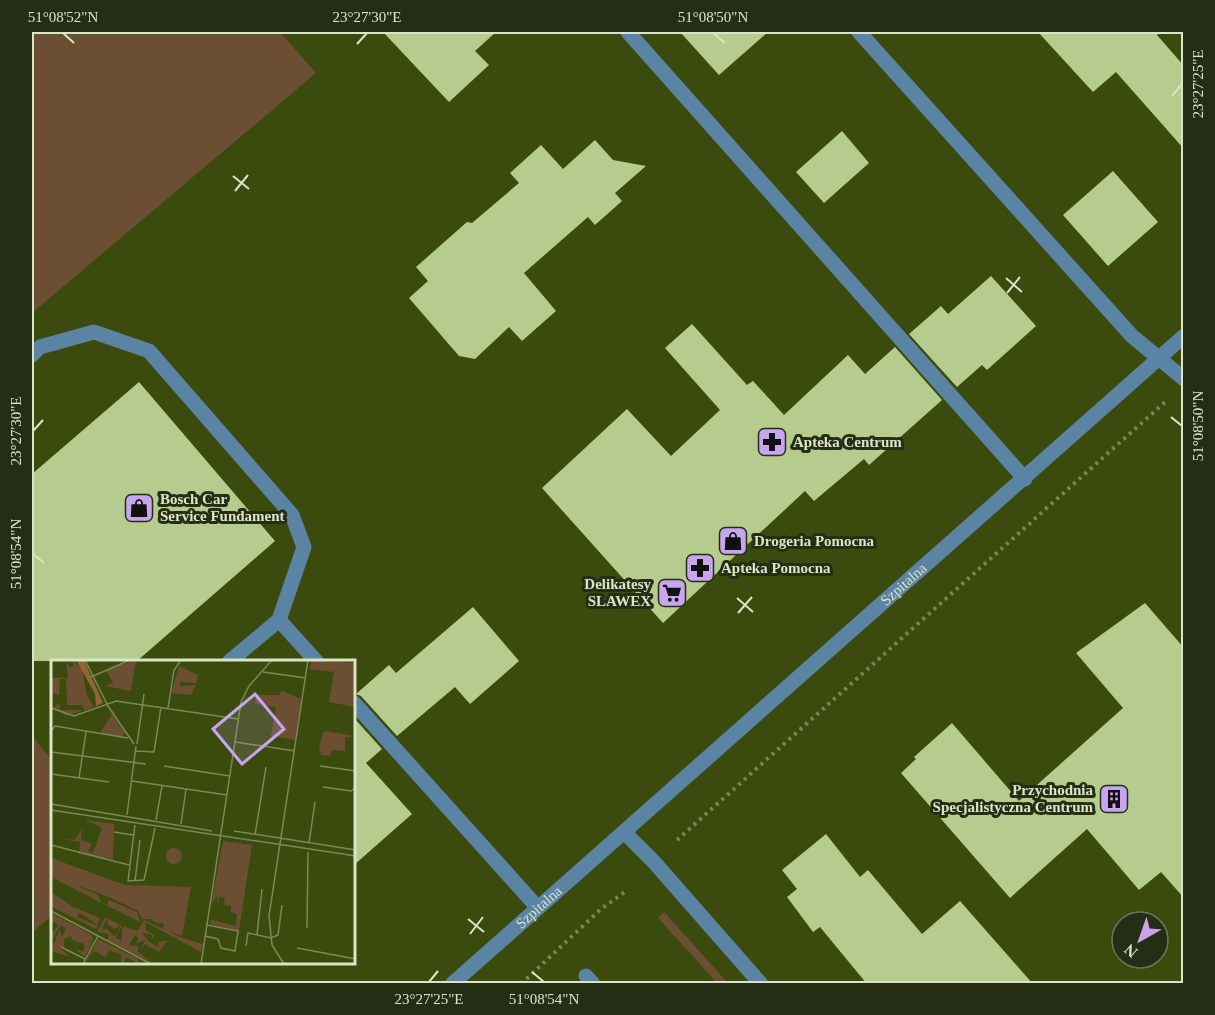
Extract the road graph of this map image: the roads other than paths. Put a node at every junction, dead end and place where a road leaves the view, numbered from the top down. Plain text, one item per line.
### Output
1 (628, 32) edge
2 (859, 32) edge
3 (1184, 336) edge
4 (32, 355) edge
5 (1158, 358) junction
6 (1184, 379) edge
7 (1024, 478) junction
8 (279, 620) junction
9 (231, 660) edge
10 (315, 660) edge
11 (356, 705) edge
12 (624, 832) junction
13 (538, 908) junction
14 (452, 984) edge
15 (761, 984) edge

1 - 7 street
2 - 5 street
3 - 5 street, Szpitalna
4 - 8 street
5 - 6 street
5 - 7 street, Szpitalna
7 - 12 street, Szpitalna
8 - 9 street
8 - 10 street
11 - 13 street
12 - 13 street, Szpitalna
12 - 15 street
13 - 14 street, Szpitalna

